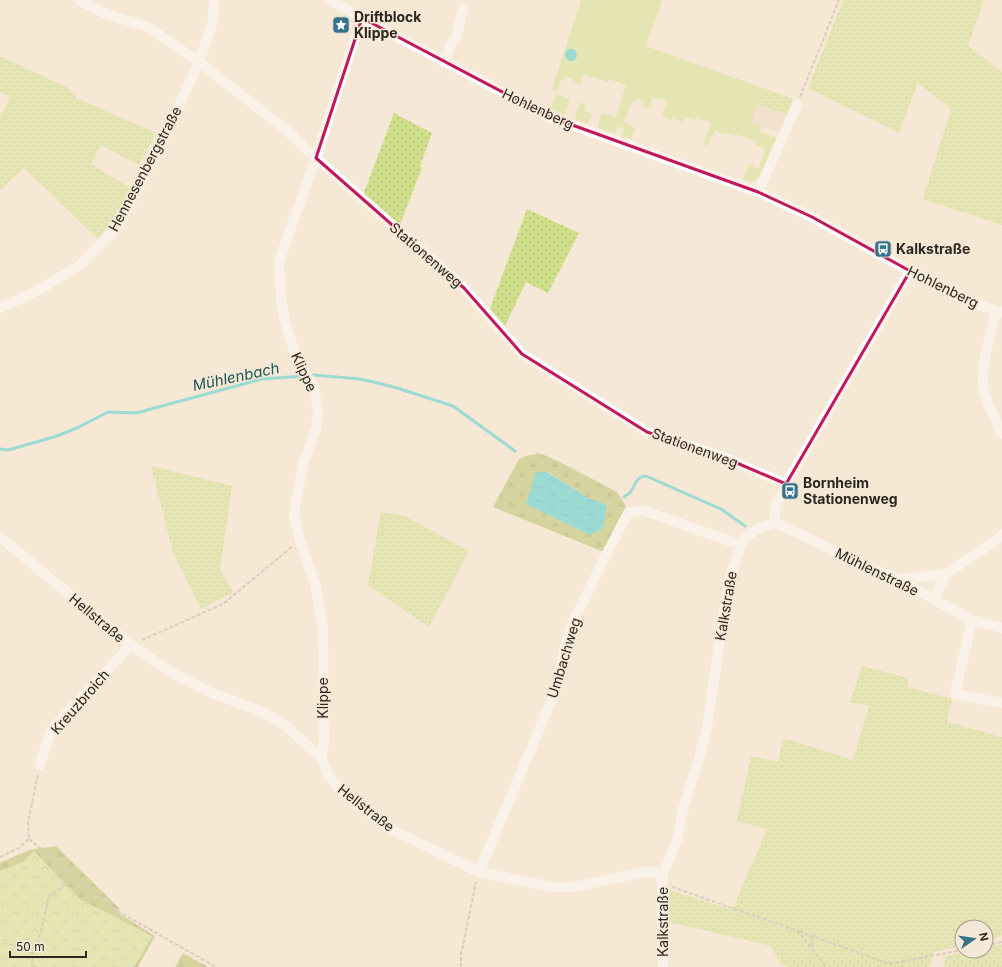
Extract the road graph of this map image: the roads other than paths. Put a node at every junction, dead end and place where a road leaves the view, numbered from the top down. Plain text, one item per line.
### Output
1 (79, 0) edge
2 (214, 0) edge
3 (330, 0) edge
4 (463, 9) dead end
5 (362, 18) junction
6 (200, 62) junction
7 (445, 62) junction
8 (797, 105) road end
9 (316, 158) junction
10 (758, 192) junction
11 (910, 271) junction
12 (0, 308) edge
13 (999, 311) edge
14 (1002, 434) edge
15 (786, 484) junction
16 (775, 523) junction
17 (1002, 534) edge
18 (0, 537) edge
19 (741, 545) junction
20 (947, 574) junction
21 (901, 580) junction
22 (933, 599) junction
23 (972, 620) junction
24 (1002, 628) edge
25 (131, 645) junction
26 (1002, 703) edge
27 (321, 758) junction
28 (40, 765) road end
29 (478, 872) junction
30 (662, 880) junction
31 (663, 967) edge

1 - 6 street, Stationenweg
2 - 6 street, Hennesenbergstraße
3 - 5 street, Hohlenberg
4 - 7 street
5 - 7 street, Hohlenberg
5 - 9 street, Klippe
6 - 9 street, Stationenweg
6 - 12 street, Hennesenbergstraße
7 - 10 street, Hohlenberg
8 - 10 street
9 - 15 street, Stationenweg
9 - 27 street, Klippe
10 - 11 street, Hohlenberg
11 - 13 street, Hohlenberg
11 - 15 street
13 - 14 street
15 - 16 street
16 - 19 street, Kalkstraße
16 - 21 street, Mühlenstraße
17 - 20 street
18 - 25 street, Hellstraße
19 - 29 street, Umbachweg
19 - 30 street, Kalkstraße
20 - 21 street
20 - 22 street
21 - 22 street, Mühlenstraße
22 - 23 street, Mühlenstraße
23 - 24 street, Mühlenstraße
23 - 26 street
25 - 27 street, Hellstraße
25 - 28 street, Kreuzbroich
27 - 29 street, Hellstraße
29 - 30 street, Hellstraße
30 - 31 street, Kalkstraße

